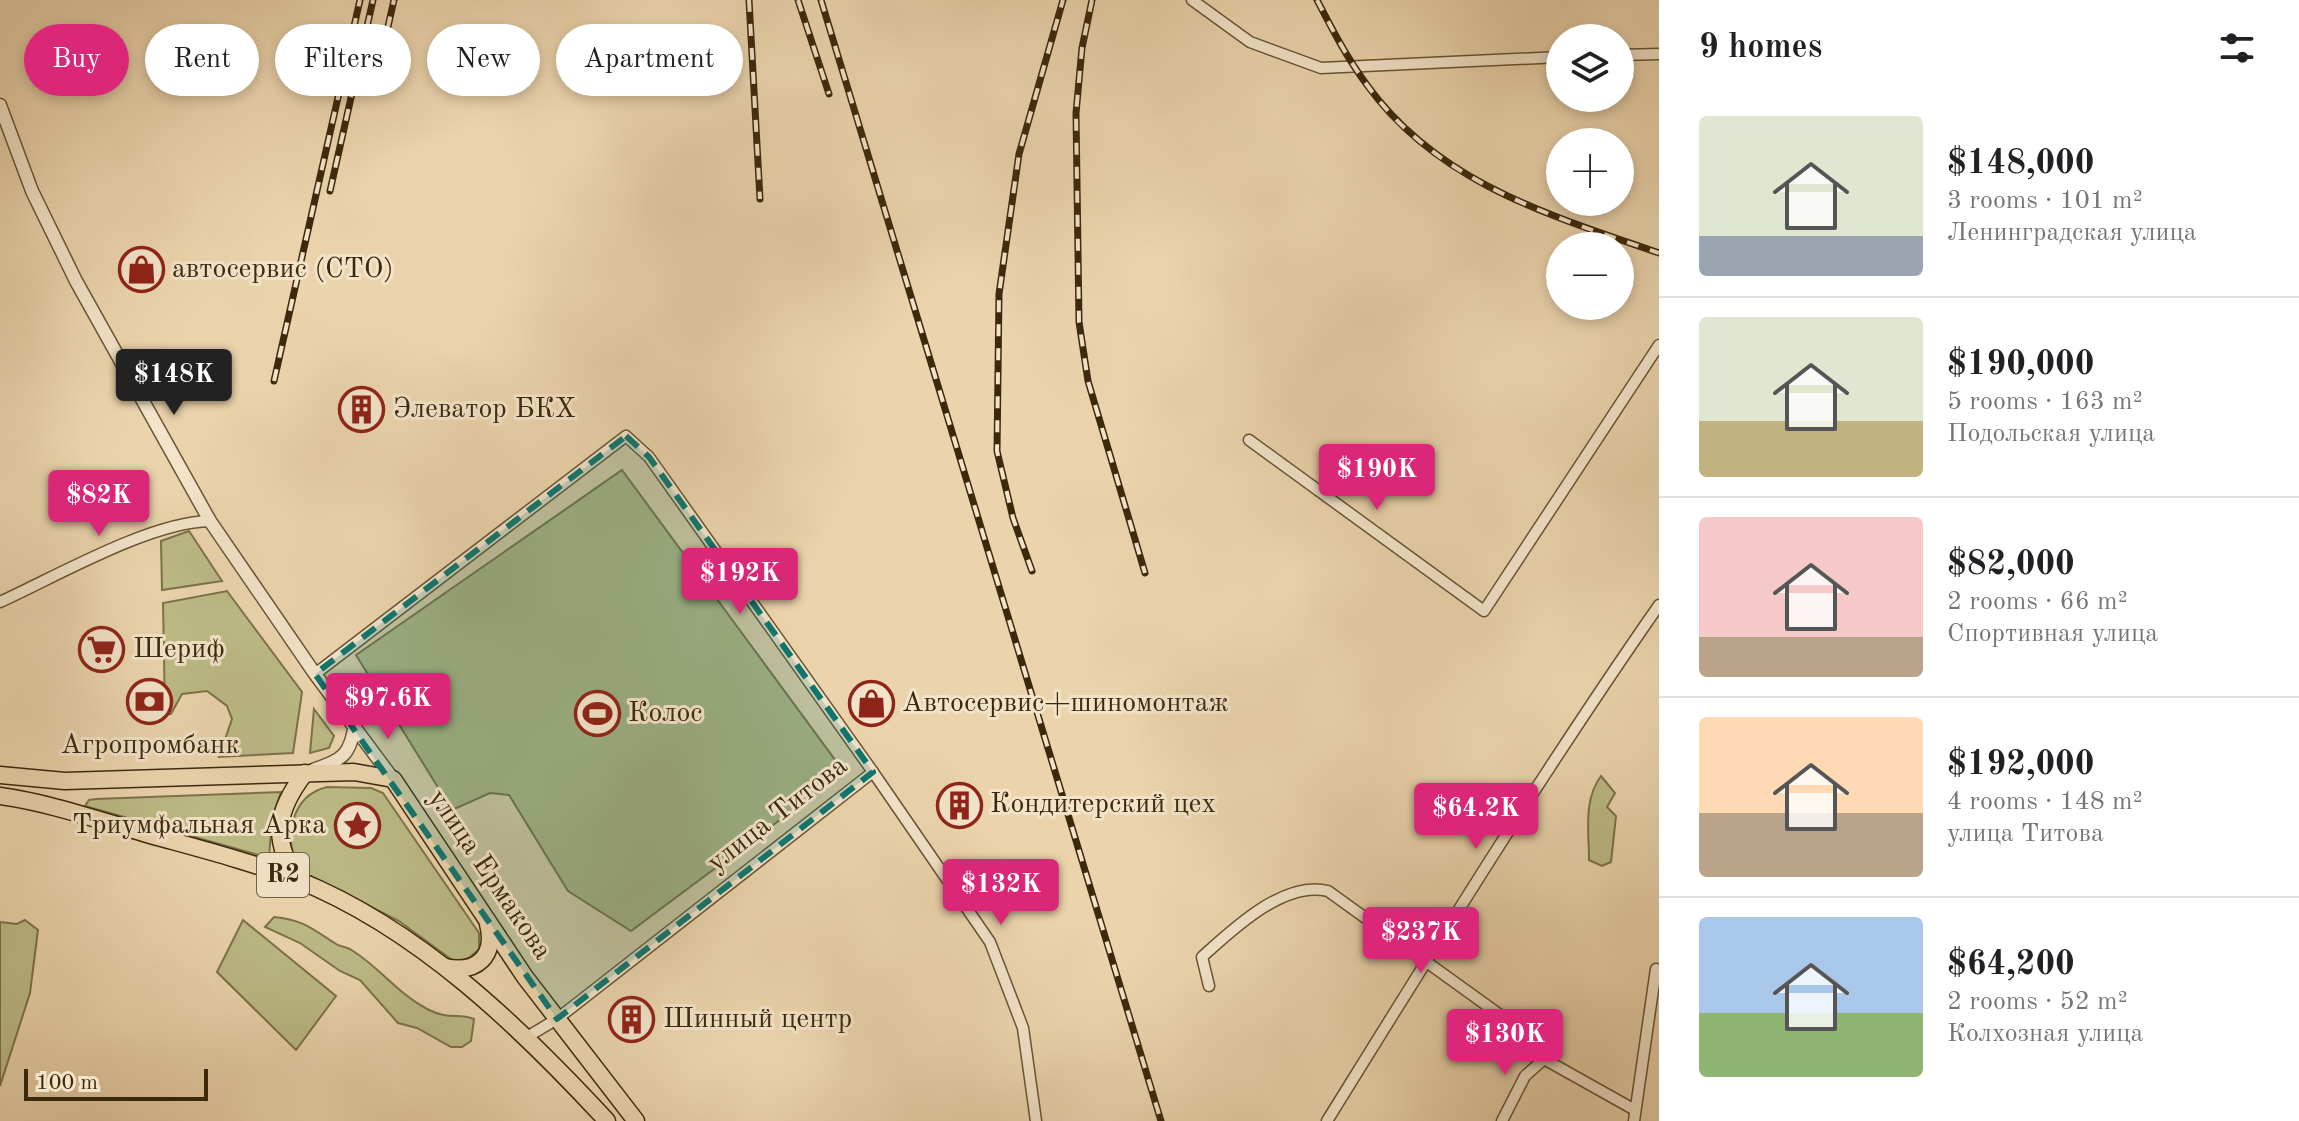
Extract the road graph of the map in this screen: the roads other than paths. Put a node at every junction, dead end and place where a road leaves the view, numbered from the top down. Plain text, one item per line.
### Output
1 (1192, 0) edge
2 (1659, 54) edge
3 (1634, 55) edge
4 (1546, 58) edge
5 (0, 105) edge
6 (1659, 345) edge
7 (1249, 440) dead end
8 (210, 521) junction
9 (0, 602) edge
10 (1659, 605) edge
11 (315, 674) junction
12 (355, 724) junction
13 (873, 772) junction
14 (305, 773) junction
15 (0, 775) edge
16 (393, 779) junction
17 (0, 796) edge
18 (299, 881) junction
19 (486, 916) junction
20 (1427, 959) junction
21 (443, 967) junction
22 (1656, 969) dead end
23 (1209, 986) dead end
24 (557, 1019) junction
25 (527, 1037) junction
26 (1544, 1059) junction
27 (1635, 1116) edge
28 (607, 1121) edge
29 (636, 1121) edge
30 (1036, 1121) edge
31 (1327, 1121) edge
32 (1502, 1121) edge

1 - 4 street
2 - 3 street
5 - 8 street
6 - 7 street
8 - 9 street
8 - 11 street
10 - 20 street
11 - 12 street
11 - 13 street, улица Титова
12 - 14 street
12 - 16 street
13 - 24 street, улица Титова
13 - 30 street
14 - 15 main road, улица Ермакова
14 - 16 main road, улица Ермакова
14 - 18 main road
16 - 19 main road, улица Ермакова
17 - 18 main road, R2
18 - 21 main road, R2
19 - 21 main road
19 - 24 main road, улица Ермакова
20 - 23 street
20 - 26 street
20 - 31 street
21 - 25 main road, R2
22 - 27 street
24 - 25 street, улица Титова
24 - 29 main road, улица Ермакова
25 - 28 main road, R2
26 - 27 street
26 - 32 street

